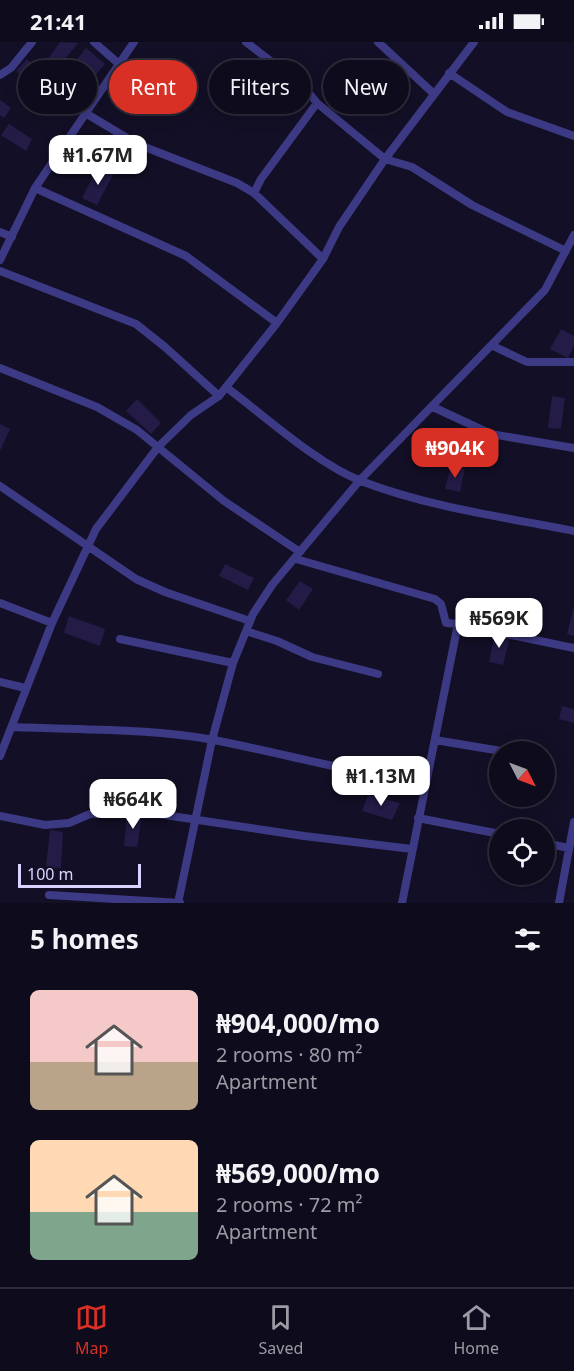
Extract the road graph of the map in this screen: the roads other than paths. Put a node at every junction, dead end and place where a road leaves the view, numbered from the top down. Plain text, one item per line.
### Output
1 (32, 42) edge
2 (94, 42) edge
3 (134, 42) edge
4 (246, 42) edge
5 (378, 42) edge
6 (474, 42) edge
7 (114, 60) edge
8 (122, 60) edge
9 (450, 73) junction
10 (0, 75) edge
11 (109, 80) edge
12 (433, 93) junction
13 (97, 98) edge
14 (317, 103) junction
15 (87, 114) joint
16 (574, 136) edge
17 (385, 159) junction
18 (35, 188) junction
19 (254, 193) junction
20 (0, 232) edge
21 (574, 235) edge
22 (12, 237) junction
23 (566, 251) junction
24 (323, 259) junction
25 (0, 260) edge
26 (0, 271) edge
27 (277, 323) junction
28 (493, 346) junction
29 (574, 362) edge
30 (0, 368) edge
31 (226, 387) junction
32 (219, 396) junction
33 (433, 407) junction
34 (158, 447) junction
35 (574, 448) edge
36 (360, 480) junction
37 (0, 486) edge
38 (574, 531) edge
39 (89, 547) junction
40 (298, 555) junction
41 (0, 603) edge
42 (250, 621) junction
43 (52, 623) junction
44 (458, 624) junction
45 (246, 631) junction
46 (120, 639) dead end
47 (574, 648) edge
48 (233, 663) junction
49 (378, 674) dead end
50 (0, 682) edge
51 (25, 688) junction
52 (13, 727) junction
53 (212, 740) junction
54 (435, 740) junction
55 (489, 749) edge
56 (0, 756) edge
57 (425, 784) junction
58 (0, 816) edge
59 (418, 818) junction
60 (196, 820) junction
61 (574, 822) edge
62 (489, 832) edge
63 (555, 845) edge
64 (569, 848) junction
65 (412, 849) junction
66 (570, 866) edge
67 (49, 895) dead end
68 (88, 901) edge
69 (179, 903) edge
70 (402, 903) edge
71 (559, 903) edge

1 - 10 street
2 - 7 street
3 - 8 street
4 - 14 street
5 - 12 street
6 - 9 street
9 - 12 street
9 - 16 street
11 - 13 street
12 - 17 street
14 - 17 street
14 - 19 street
15 - 18 street
15 - 19 street
17 - 23 street
17 - 24 street
18 - 22 street
18 - 27 street
19 - 24 street
20 - 22 street
21 - 23 street
22 - 25 street
23 - 28 street
24 - 27 street
26 - 32 street
27 - 31 street
28 - 29 street
28 - 33 street
30 - 34 street
31 - 32 street
31 - 36 street
32 - 34 street
33 - 35 street
33 - 36 street
34 - 39 street
34 - 40 street
36 - 38 street
36 - 40 street
37 - 39 street
39 - 42 street
39 - 43 street
40 - 42 street
40 - 44 street
41 - 43 street
42 - 45 street
43 - 51 street
44 - 47 street
44 - 54 street
45 - 48 street
45 - 49 street
46 - 48 street
48 - 53 street
50 - 51 street
51 - 52 street
52 - 53 street
52 - 56 street
53 - 57 street
53 - 60 street
54 - 55 street
54 - 57 street
57 - 59 street
58 - 60 street
59 - 62 street
59 - 65 street
60 - 65 street
60 - 69 street
61 - 64 street
63 - 64 street
64 - 66 street
65 - 70 street
66 - 71 street
67 - 68 street
68 - 69 street

